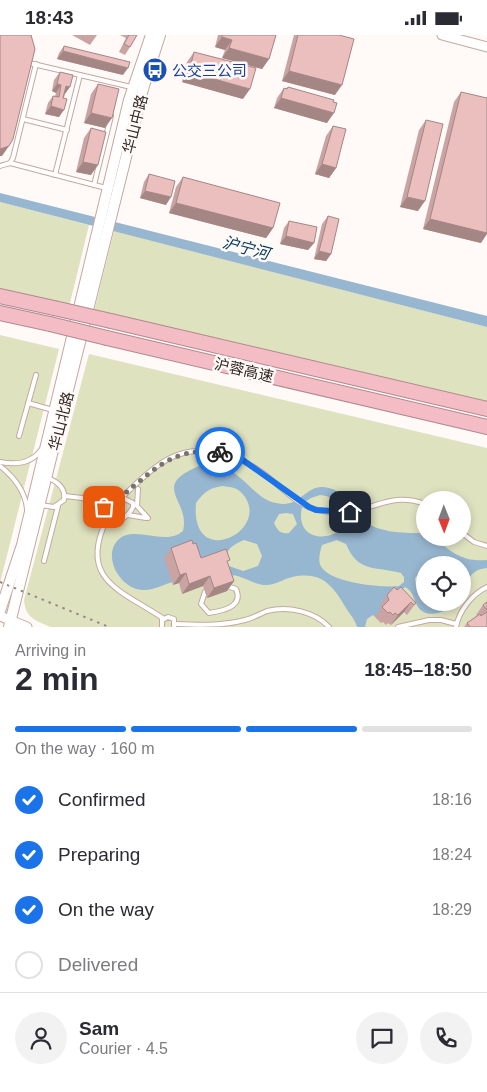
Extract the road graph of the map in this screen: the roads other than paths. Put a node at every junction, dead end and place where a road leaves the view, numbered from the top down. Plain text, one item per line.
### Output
1 (151, 35) edge
2 (160, 35) edge
3 (442, 35) edge
4 (487, 47) edge
5 (28, 63) edge
6 (36, 64) junction
7 (80, 75) junction
8 (119, 84) junction
9 (138, 88) junction
10 (117, 93) edge
11 (112, 111) edge
12 (23, 119) junction
13 (67, 130) junction
14 (10, 163) junction
15 (0, 166) edge
16 (55, 175) junction
17 (94, 185) junction
18 (107, 188) junction
19 (118, 191) junction
20 (101, 210) joint
21 (112, 214) joint
22 (0, 295) edge
23 (0, 313) edge
24 (36, 375) dead end
25 (28, 403) junction
26 (487, 409) edge
27 (54, 410) junction
28 (487, 427) edge
29 (20, 436) dead end
30 (46, 444) junction
31 (0, 462) edge
32 (0, 466) edge
33 (47, 478) junction
34 (142, 481) junction
35 (65, 496) junction
36 (119, 500) junction
37 (416, 502) edge
38 (133, 504) junction
39 (40, 505) junction
40 (58, 506) junction
41 (104, 507) junction
42 (128, 515) junction
43 (28, 519) junction
44 (106, 521) junction
45 (471, 539) edge
46 (487, 546) edge
47 (44, 561) dead end
48 (226, 586) edge
49 (487, 587) edge
50 (205, 592) dead end
51 (0, 611) edge
52 (216, 612) junction
53 (0, 616) edge
54 (164, 619) junction
55 (10, 623) edge
56 (216, 624) junction
57 (175, 625) edge
58 (456, 625) edge
59 (27, 627) edge
60 (162, 627) edge
61 (329, 627) edge
62 (398, 627) edge
63 (408, 627) edge

1 - 9 main road, 华山中路
2 - 9 main road, 华山中路
3 - 4 street
5 - 6 lane
6 - 7 lane
6 - 12 lane
7 - 8 lane
7 - 13 lane
8 - 9 lane
8 - 10 lane
9 - 18 main road, 华山中路
9 - 19 main road, 华山中路
11 - 17 lane
12 - 13 lane
12 - 14 lane
13 - 16 lane
14 - 15 lane
14 - 16 lane
16 - 17 lane
17 - 18 lane
18 - 19 lane
18 - 20 main road, 华山中路
19 - 21 main road, 华山中路
20 - 27 main road, 华山北路
21 - 33 main road, 华山北路
22 - 26 highway, 沪蓉高速, bridge
23 - 28 highway, 沪蓉高速, bridge
24 - 25 lane
25 - 27 lane
25 - 29 lane
27 - 30 main road, 华山北路
30 - 31 lane
30 - 43 main road, 华山北路
32 - 43 lane
33 - 35 lane
33 - 39 main road, 华山北路
34 - 36 lane
34 - 37 lane
34 - 38 lane
35 - 40 lane
35 - 41 lane
36 - 38 lane
36 - 41 lane
38 - 42 lane
38 - 42 lane
39 - 40 lane
39 - 55 main road, 华山北路
40 - 47 lane
41 - 44 lane
42 - 44 lane
43 - 51 main road, 华山北路
44 - 54 lane
45 - 46 lane
48 - 52 lane
49 - 58 lane
50 - 52 lane
52 - 56 lane
53 - 55 street
54 - 57 lane
54 - 60 lane
55 - 59 street
56 - 57 lane
56 - 61 lane
58 - 63 lane
62 - 63 lane

